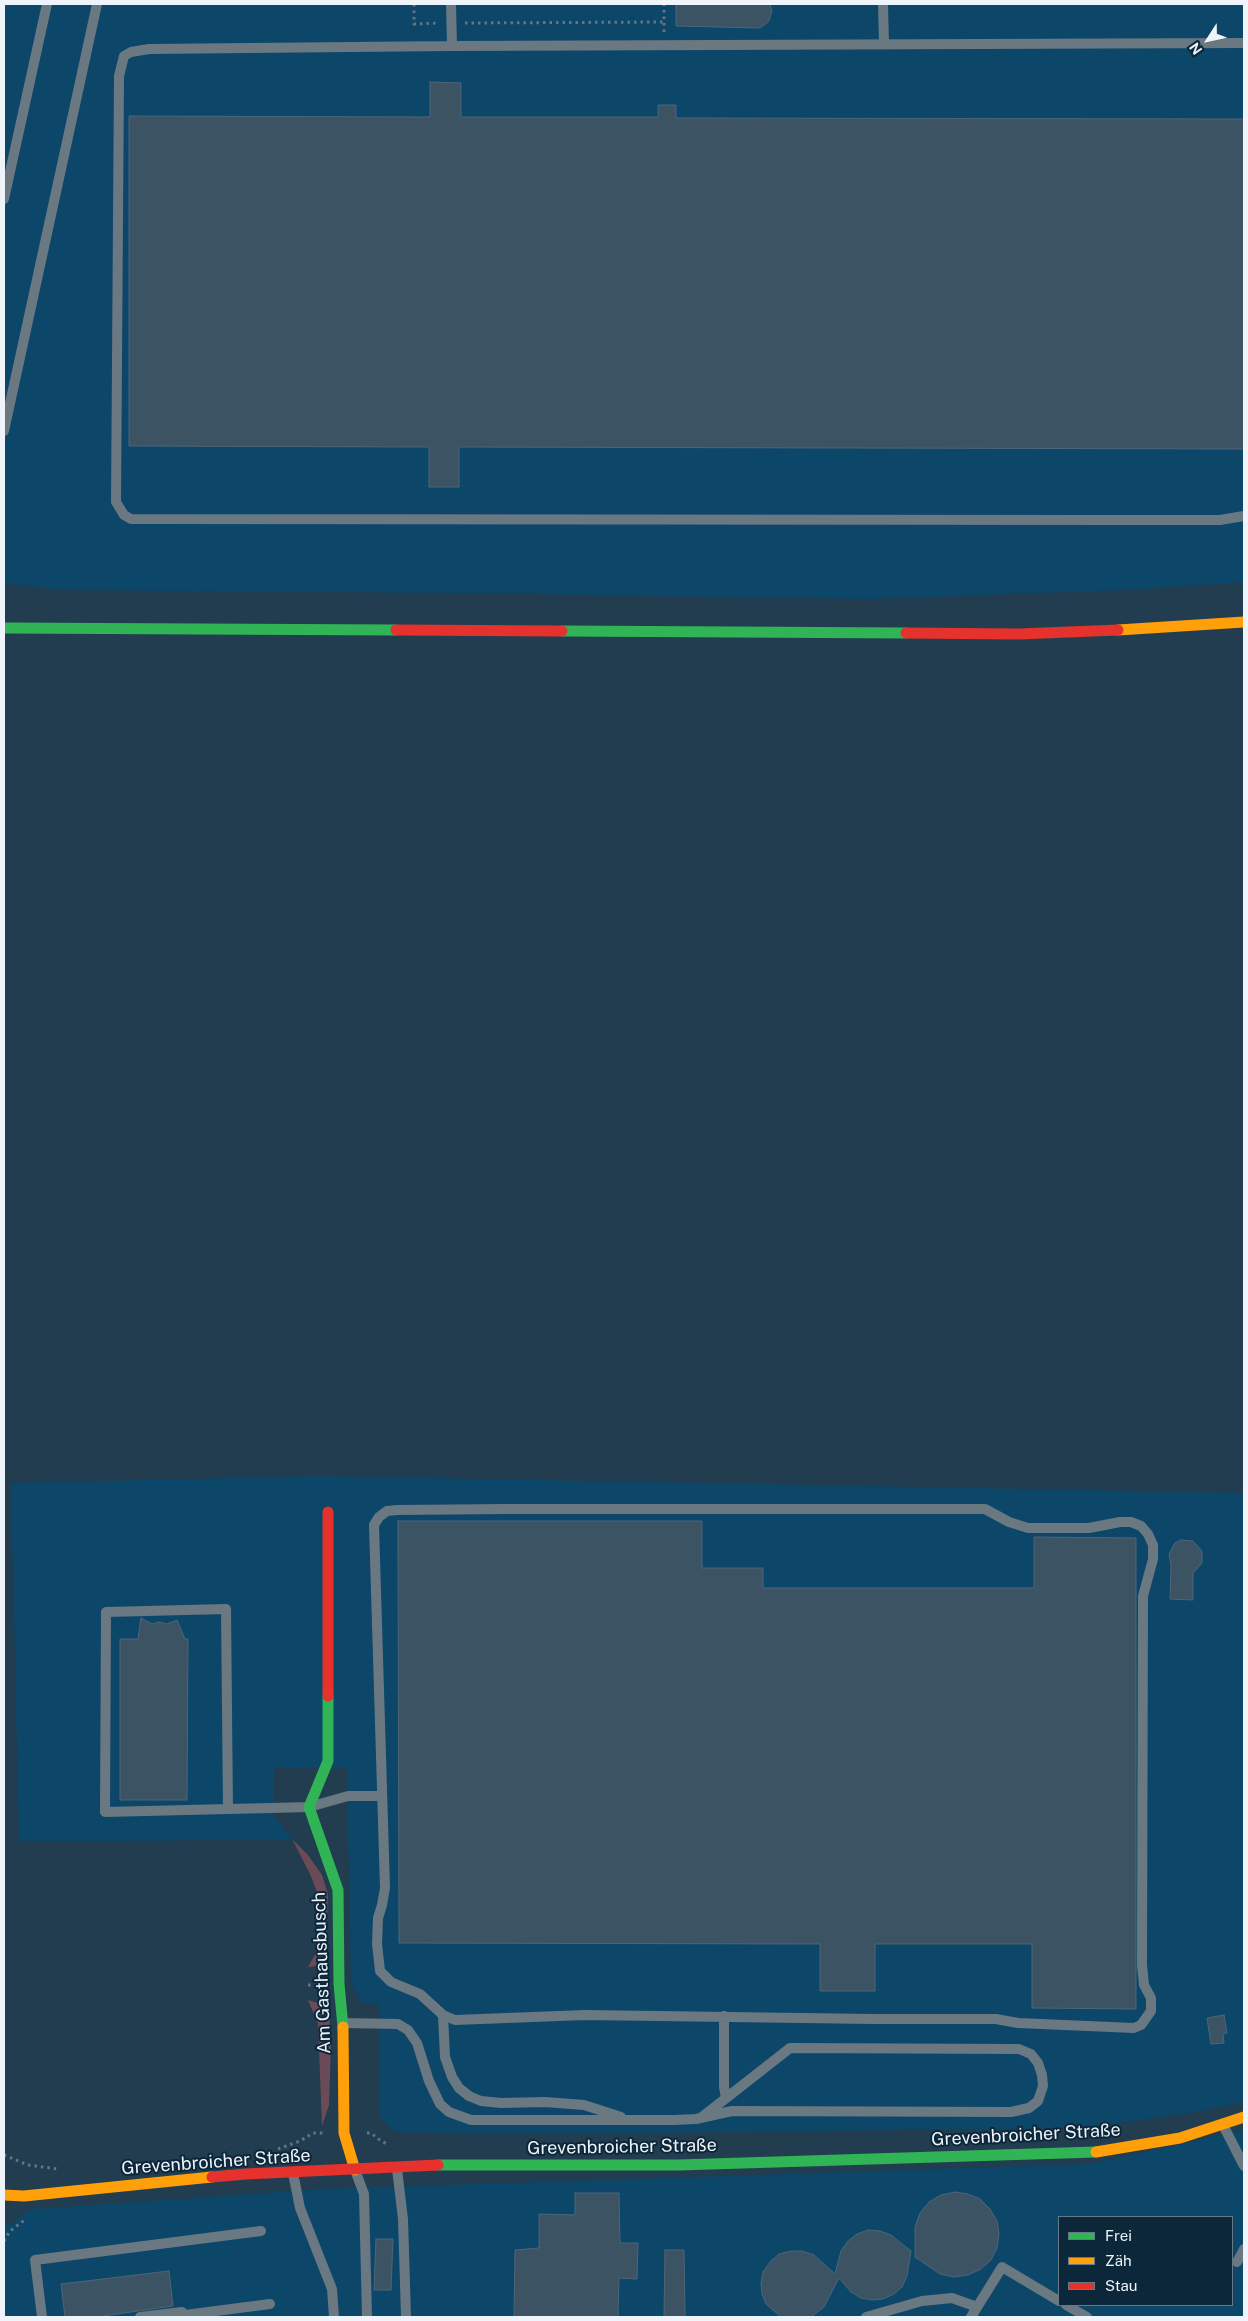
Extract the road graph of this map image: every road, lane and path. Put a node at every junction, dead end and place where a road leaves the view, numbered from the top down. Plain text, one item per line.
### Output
1 (47, 4) edge
2 (97, 4) edge
3 (414, 4) edge
4 (451, 4) edge
5 (664, 4) edge
6 (883, 4) edge
7 (664, 22) junction
8 (452, 23) junction
9 (1244, 42) edge
10 (884, 44) junction
11 (664, 45) junction
12 (452, 46) junction
13 (4, 199) edge
14 (4, 431) edge
15 (1244, 516) edge
16 (1244, 622) edge
17 (4, 628) edge
18 (328, 1512) dead end
19 (382, 1796) junction
20 (309, 1807) junction
21 (228, 1809) junction
22 (443, 2015) junction
23 (724, 2016) junction
24 (343, 2023) junction
25 (726, 2098) junction
26 (702, 2117) junction
27 (1241, 2118) edge
28 (629, 2120) junction
29 (1222, 2125) junction
30 (1244, 2166) edge
31 (397, 2168) junction
32 (355, 2170) junction
33 (292, 2172) junction
34 (4, 2194) edge
35 (261, 2231) dead end
36 (1244, 2249) edge
37 (1237, 2262) dead end
38 (1058, 2300) edge
39 (270, 2304) dead end
40 (1068, 2306) edge
41 (977, 2307) junction
42 (42, 2317) edge
43 (140, 2317) edge
44 (334, 2317) edge
45 (367, 2317) edge
46 (406, 2317) edge
47 (866, 2317) edge
48 (971, 2317) edge
49 (1087, 2317) edge

1 - 13 lane
2 - 14 lane
3 - 8 path
4 - 8 lane
5 - 7 path
6 - 10 lane
7 - 8 path
7 - 11 path
8 - 12 lane
9 - 10 lane
10 - 11 lane
11 - 12 lane
12 - 15 lane
16 - 17 street
18 - 20 street
19 - 20 lane
19 - 22 lane
19 - 23 lane
20 - 21 lane
20 - 24 street, Am Gasthausbusch
21 - 21 lane
22 - 23 lane
22 - 28 lane
23 - 25 lane
24 - 28 lane
24 - 32 street, Am Gasthausbusch
25 - 26 lane
25 - 26 lane
26 - 28 lane
27 - 29 street, Grevenbroicher Straße
29 - 30 lane
29 - 31 street, Grevenbroicher Straße
31 - 32 street, Grevenbroicher Straße
31 - 46 lane
32 - 33 street, Grevenbroicher Straße
32 - 45 lane
33 - 34 street, Grevenbroicher Straße
33 - 44 lane
35 - 42 lane
36 - 37 lane
38 - 41 lane
39 - 43 lane
40 - 49 lane
41 - 47 lane
41 - 48 lane

